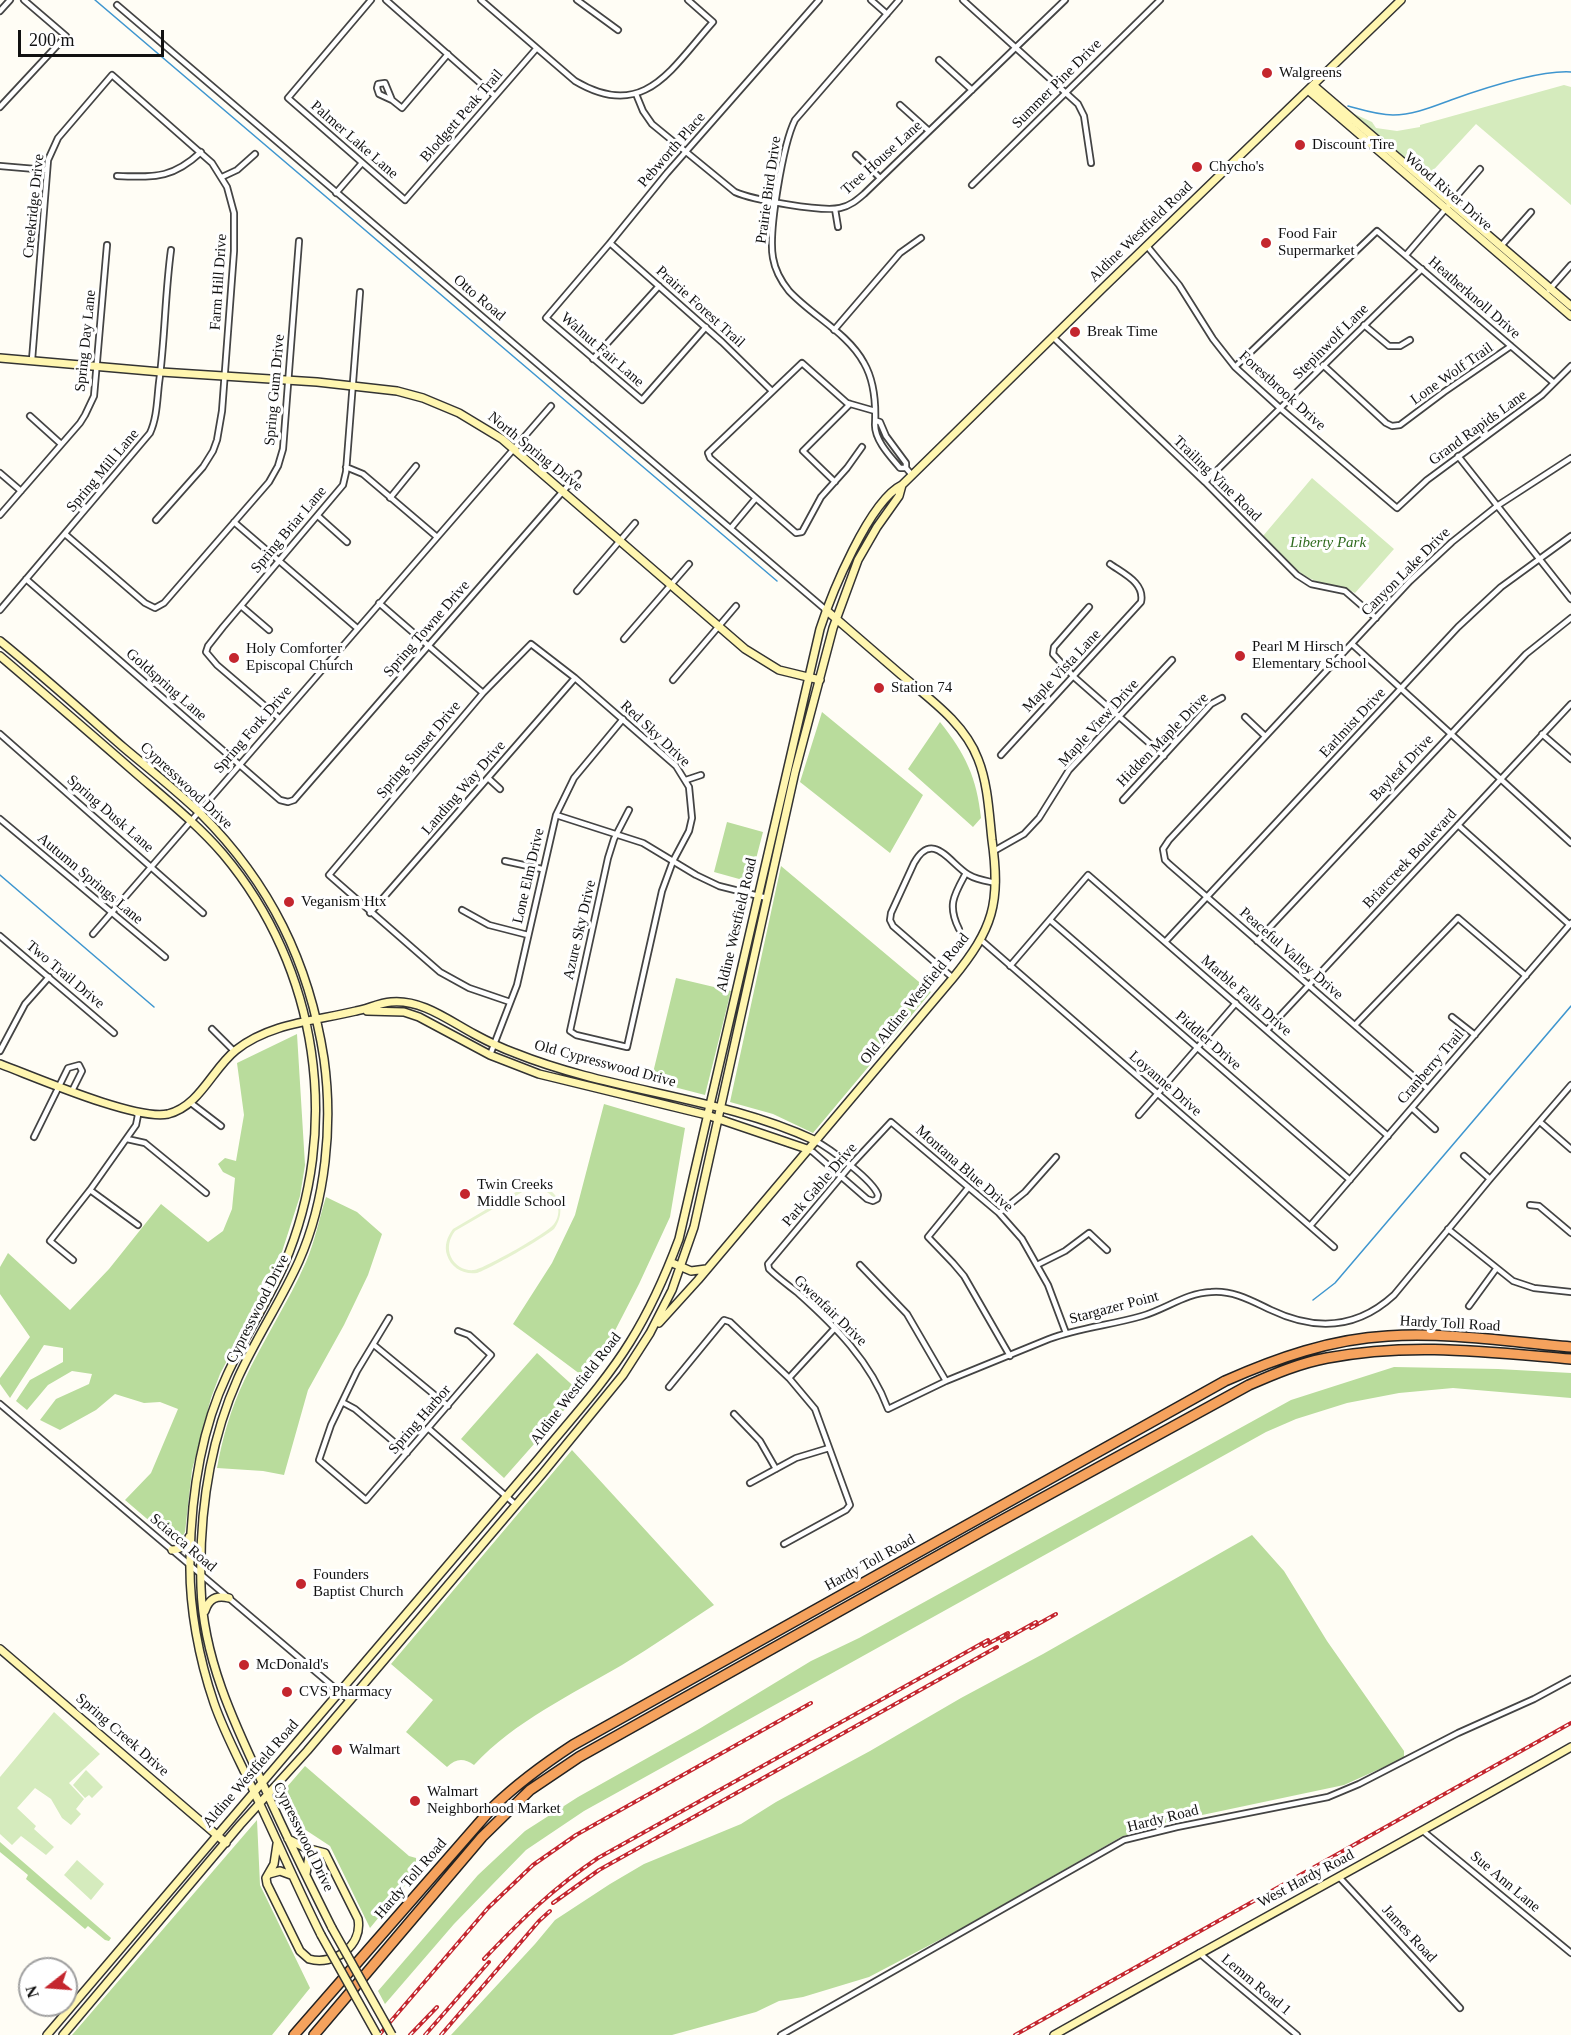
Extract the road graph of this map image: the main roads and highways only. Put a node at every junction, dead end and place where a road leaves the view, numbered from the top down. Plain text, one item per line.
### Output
1 (1401, 0) edge
2 (1310, 88) junction
3 (1548, 291) junction
4 (1571, 306) edge
5 (1571, 316) edge
6 (0, 357) edge
7 (902, 485) junction
8 (826, 610) junction
9 (836, 619) junction
10 (0, 641) edge
11 (0, 656) edge
12 (809, 677) junction
13 (820, 680) junction
14 (96, 723) junction
15 (88, 731) junction
16 (788, 764) junction
17 (797, 766) junction
18 (772, 836) junction
19 (780, 838) junction
20 (274, 907) junction
21 (264, 913) junction
22 (744, 958) junction
23 (753, 961) junction
24 (359, 1011) junction
25 (317, 1019) junction
26 (306, 1021) junction
27 (729, 1023) junction
28 (739, 1025) junction
29 (465, 1029) junction
30 (460, 1040) junction
31 (0, 1064) edge
32 (596, 1078) junction
33 (593, 1088) junction
34 (710, 1104) junction
35 (721, 1107) junction
36 (316, 1111) junction
37 (328, 1113) junction
38 (707, 1115) junction
39 (718, 1119) junction
40 (814, 1140) junction
41 (807, 1149) junction
42 (688, 1204) junction
43 (303, 1206) junction
44 (699, 1208) junction
45 (315, 1209) junction
46 (670, 1262) junction
47 (682, 1267) junction
48 (706, 1269) junction
49 (270, 1294) junction
50 (280, 1301) junction
51 (650, 1333) junction
52 (1571, 1347) edge
53 (1571, 1359) edge
54 (223, 1385) junction
55 (232, 1392) junction
56 (586, 1400) junction
57 (595, 1408) junction
58 (196, 1480) junction
59 (207, 1486) junction
60 (191, 1532) junction
61 (172, 1550) road end
62 (229, 1598) road end
63 (204, 1613) junction
64 (403, 1618) junction
65 (413, 1626) junction
66 (0, 1649) edge
67 (219, 1682) junction
68 (209, 1685) junction
69 (1571, 1747) edge
70 (282, 1762) junction
71 (253, 1763) junction
72 (262, 1784) junction
73 (255, 1793) junction
74 (267, 1795) junction
75 (260, 1803) junction
76 (268, 1823) junction
77 (240, 1825) junction
78 (217, 1834) junction
79 (287, 1838) junction
80 (226, 1843) junction
81 (277, 1844) junction
82 (325, 1853) junction
83 (269, 1874) junction
84 (306, 1874) junction
85 (291, 1875) junction
86 (166, 1896) junction
87 (175, 1905) junction
88 (113, 1958) junction
89 (122, 1967) junction
90 (60, 2019) junction
91 (70, 2028) junction
92 (46, 2035) edge
93 (63, 2035) edge
94 (294, 2035) edge
95 (314, 2035) edge
96 (377, 2035) edge
97 (392, 2035) edge
98 (1054, 2035) edge

1 - 2 main road, Aldine Westfield Road
2 - 3 main road, Wood River Drive
2 - 7 main road, Aldine Westfield Road
3 - 4 main road, Wood River Drive
3 - 5 main road, Wood River Drive
6 - 12 main road, North Spring Drive
7 - 8 main road, Aldine Westfield Road
7 - 9 main road, Aldine Westfield Road
8 - 9 main road, Old Aldine Westfield Road
8 - 12 main road, Aldine Westfield Road
9 - 13 main road, Aldine Westfield Road
9 - 40 main road, Old Aldine Westfield Road
10 - 14 main road, Cypresswood Drive
11 - 15 main road, Cypresswood Drive
12 - 13 main road, North Spring Drive
12 - 16 main road, Aldine Westfield Road
13 - 17 main road, Aldine Westfield Road
14 - 15 main road
14 - 20 main road, Cypresswood Drive
15 - 21 main road, Cypresswood Drive
16 - 17 main road
16 - 18 main road, Aldine Westfield Road
17 - 19 main road, Aldine Westfield Road
18 - 19 main road
18 - 22 main road, Aldine Westfield Road
19 - 23 main road, Aldine Westfield Road
20 - 21 main road
20 - 25 main road, Cypresswood Drive
21 - 26 main road, Cypresswood Drive
22 - 23 main road
22 - 27 main road, Aldine Westfield Road
23 - 28 main road, Aldine Westfield Road
24 - 25 main road, Old Cypresswood Drive
24 - 29 main road, Old Cypresswood Drive
24 - 30 main road, Old Cypresswood Drive
25 - 26 main road, Old Cypresswood Drive
25 - 37 main road, Cypresswood Drive
26 - 31 main road, Old Cypresswood Drive
26 - 36 main road, Cypresswood Drive
27 - 28 main road
27 - 34 main road, Aldine Westfield Road
28 - 35 main road, Aldine Westfield Road
29 - 30 main road
29 - 32 main road, Old Cypresswood Drive
30 - 33 main road, Old Cypresswood Drive
32 - 33 main road
32 - 34 main road, Old Cypresswood Drive
33 - 38 main road, Old Cypresswood Drive
34 - 35 main road, Old Cypresswood Drive
34 - 38 main road, Aldine Westfield Road
35 - 39 main road, Aldine Westfield Road
35 - 40 main road, Old Cypresswood Drive
36 - 37 main road
36 - 43 main road, Cypresswood Drive
37 - 45 main road, Cypresswood Drive
38 - 39 main road, Old Cypresswood Drive
38 - 42 main road, Aldine Westfield Road
39 - 41 main road, Old Cypresswood Drive
39 - 44 main road, Aldine Westfield Road
40 - 41 main road, Old Aldine Westfield Road
41 - 48 main road, Old Aldine Westfield Road
42 - 44 main road
42 - 46 main road, Aldine Westfield Road
43 - 45 main road
43 - 49 main road, Cypresswood Drive
44 - 47 main road, Aldine Westfield Road
45 - 50 main road, Cypresswood Drive
46 - 47 main road
46 - 56 main road, Aldine Westfield Road
47 - 48 main road
47 - 51 main road, Aldine Westfield Road
48 - 51 main road, Old Aldine Westfield Road
49 - 50 main road
49 - 54 main road, Cypresswood Drive
50 - 55 main road, Cypresswood Drive
51 - 57 main road, Aldine Westfield Road
52 - 94 highway, Hardy Toll Road
53 - 95 highway, Hardy Toll Road
54 - 55 main road
54 - 58 main road, Cypresswood Drive
55 - 59 main road, Cypresswood Drive
56 - 57 main road
56 - 64 main road, Aldine Westfield Road
57 - 65 main road, Aldine Westfield Road
58 - 59 main road
58 - 60 main road, Cypresswood Drive
59 - 63 main road, Cypresswood Drive
60 - 61 main road
60 - 68 main road, Cypresswood Drive
62 - 63 main road
63 - 67 main road, Cypresswood Drive
64 - 65 main road
64 - 70 main road, Aldine Westfield Road
65 - 74 main road, Aldine Westfield Road
66 - 78 main road, Spring Creek Drive
67 - 68 main road
67 - 71 main road, Cypresswood Drive
68 - 73 main road, Cypresswood Drive
69 - 98 main road, West Hardy Road
70 - 71 main road
70 - 72 main road, Aldine Westfield Road
71 - 72 main road, Cypresswood Drive
72 - 73 main road, Aldine Westfield Road
72 - 74 main road, Cypresswood Drive
73 - 75 main road, Cypresswood Drive
73 - 78 main road, Aldine Westfield Road
74 - 75 main road, Aldine Westfield Road
74 - 79 main road, Cypresswood Drive
75 - 76 main road, Cypresswood Drive
75 - 77 main road, Aldine Westfield Road
76 - 77 main road
76 - 81 main road, Cypresswood Drive
77 - 80 main road, Aldine Westfield Road
78 - 80 main road, Spring Creek Drive
78 - 86 main road, Aldine Westfield Road
79 - 82 main road
79 - 84 main road, Cypresswood Drive
80 - 87 main road, Aldine Westfield Road
81 - 83 main road
81 - 85 main road, Cypresswood Drive
82 - 83 main road
82 - 84 main road
83 - 85 main road
84 - 97 main road, Cypresswood Drive, bridge
85 - 96 main road, Cypresswood Drive, bridge
86 - 87 main road
86 - 88 main road, Aldine Westfield Road
87 - 89 main road, Aldine Westfield Road
88 - 89 main road
88 - 90 main road, Aldine Westfield Road
89 - 91 main road, Aldine Westfield Road
90 - 91 main road
90 - 92 main road, Aldine Westfield Road
91 - 93 main road, Aldine Westfield Road

